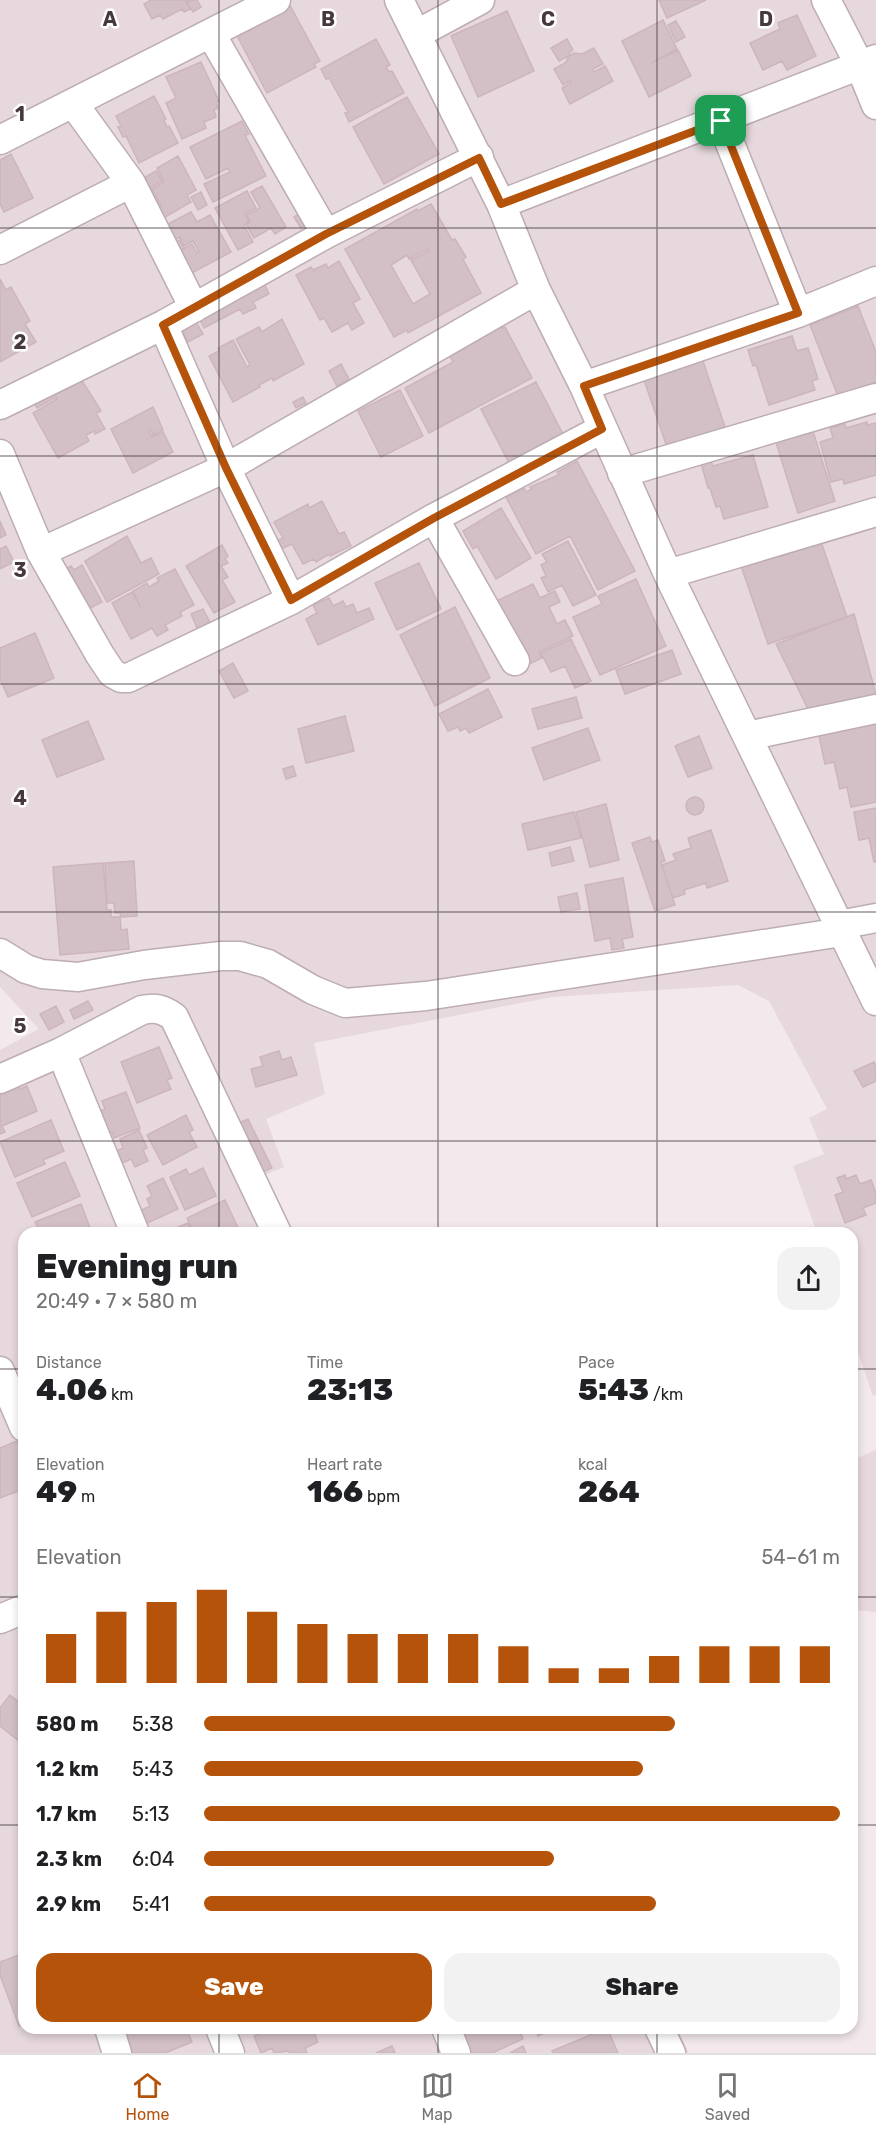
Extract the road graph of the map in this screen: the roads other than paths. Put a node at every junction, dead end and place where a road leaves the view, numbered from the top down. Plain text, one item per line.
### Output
1 (276, 0) edge
2 (399, 0) edge
3 (480, 0) edge
4 (826, 0) edge
5 (211, 34) junction
6 (417, 34) junction
7 (868, 63) edge
8 (73, 103) junction
9 (876, 105) edge
10 (721, 121) junction
11 (0, 141) edge
12 (479, 158) junction
13 (130, 183) junction
14 (501, 204) junction
15 (326, 234) junction
16 (0, 250) edge
17 (876, 281) edge
18 (536, 290) junction
19 (195, 308) junction
20 (798, 313) junction
21 (163, 325) junction
22 (584, 386) junction
23 (876, 398) edge
24 (0, 405) edge
25 (602, 429) junction
26 (0, 453) edge
27 (226, 468) junction
28 (622, 473) junction
29 (876, 512) edge
30 (434, 518) junction
31 (41, 552) junction
32 (668, 574) junction
33 (291, 600) junction
34 (514, 661) dead end
35 (876, 709) edge
36 (747, 736) junction
37 (876, 918) edge
38 (841, 928) junction
39 (0, 953) edge
40 (876, 1001) edge
41 (61, 1052) junction
42 (0, 1079) edge
43 (133, 1227) edge
44 (274, 1227) edge
45 (0, 1371) edge
46 (18, 1413) edge
47 (18, 1612) edge
48 (0, 1619) edge
49 (111, 2034) edge
50 (222, 2034) edge
51 (448, 2034) edge
52 (662, 2034) edge
53 (117, 2053) edge
54 (230, 2053) edge
55 (456, 2053) edge
56 (670, 2053) edge

1 - 5 street
2 - 6 street
3 - 6 street
4 - 7 street
5 - 8 street
5 - 15 street
6 - 12 street
7 - 9 street
7 - 10 street
8 - 11 street
8 - 13 street
10 - 14 street
10 - 20 street
12 - 14 street
12 - 15 street
13 - 16 street
13 - 19 street
14 - 18 street
15 - 19 street
17 - 20 street
18 - 22 street
18 - 27 street
19 - 21 street
20 - 22 street
21 - 24 street
21 - 27 street
22 - 25 street
23 - 28 street
25 - 28 street
25 - 30 street
26 - 31 street
27 - 31 street
27 - 33 street
28 - 32 street
29 - 32 street
30 - 33 street
30 - 34 street
31 - 33 street
32 - 36 street
35 - 36 street
36 - 38 street
37 - 38 street
38 - 39 street
38 - 40 street
41 - 42 street
41 - 43 street
41 - 44 street
45 - 46 street
47 - 48 street
49 - 53 street
50 - 54 street
51 - 55 street
52 - 56 street

